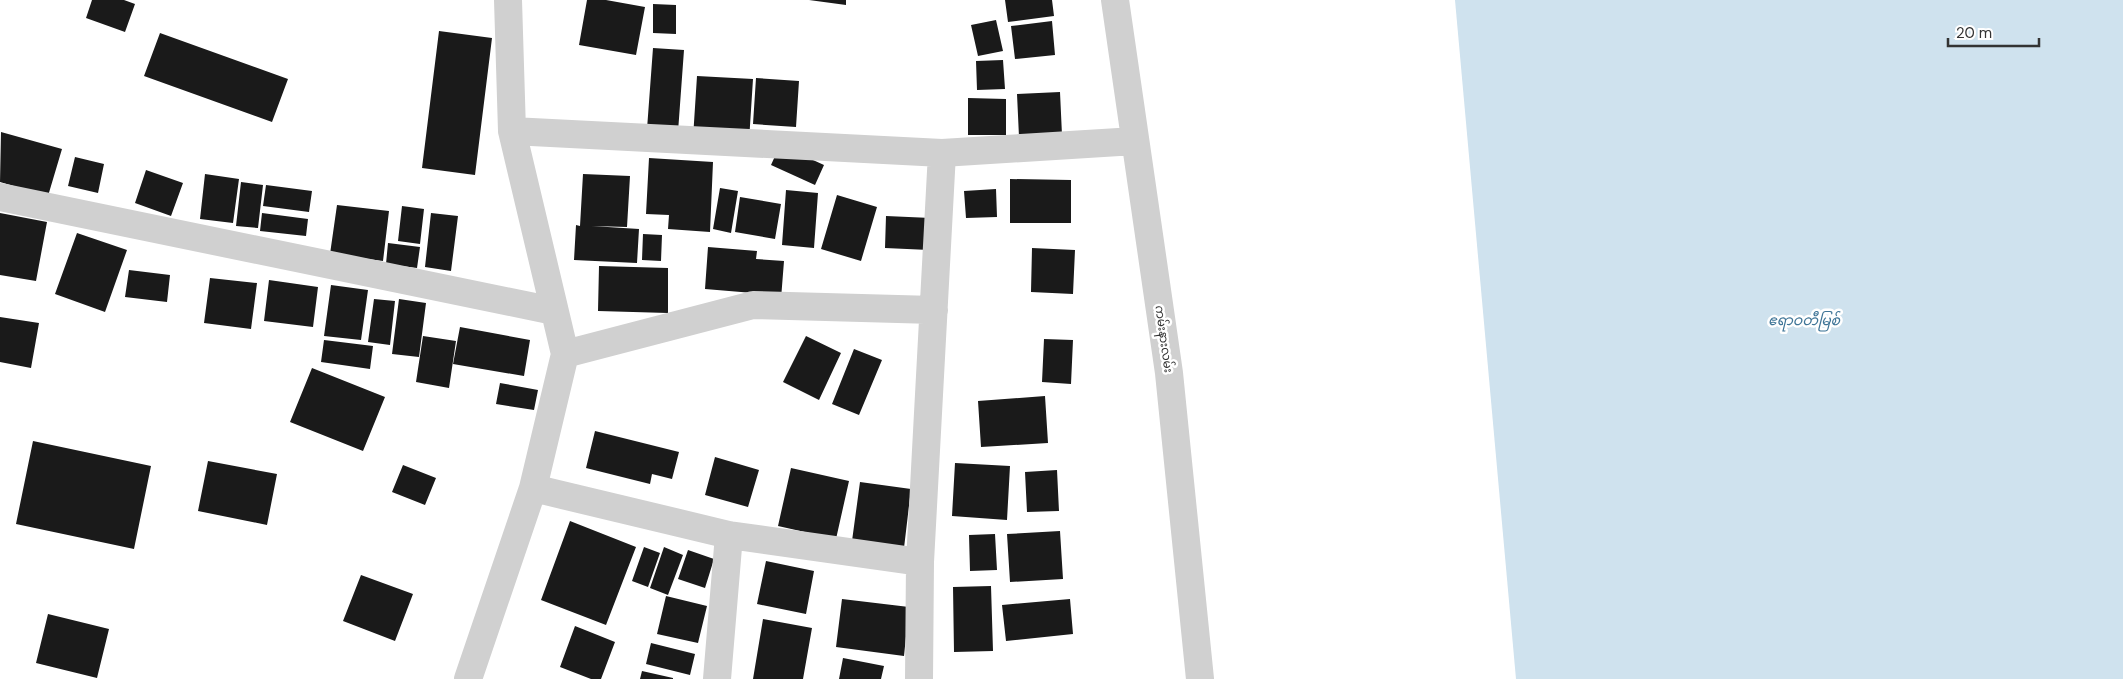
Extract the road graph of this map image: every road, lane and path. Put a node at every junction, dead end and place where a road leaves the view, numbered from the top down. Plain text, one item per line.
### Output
1 (508, 0) edge
2 (1115, 0) edge
3 (512, 131) junction
4 (1135, 141) junction
5 (942, 153) junction
6 (0, 198) edge
7 (934, 310) junction
8 (554, 311) junction
9 (564, 354) junction
10 (532, 488) junction
11 (729, 535) junction
12 (920, 562) junction
13 (468, 679) edge
14 (717, 679) edge
15 (919, 679) edge
16 (1200, 679) edge

1 - 3 street
2 - 4 street, ကမ်းနားလမ်း
3 - 5 street
3 - 8 street
4 - 5 street
4 - 16 street, ကမ်းနားလမ်း
5 - 7 street
6 - 8 street
7 - 9 street
7 - 12 street
8 - 9 street
9 - 10 street
10 - 11 street
10 - 13 street
11 - 12 street
11 - 14 street
12 - 15 street

